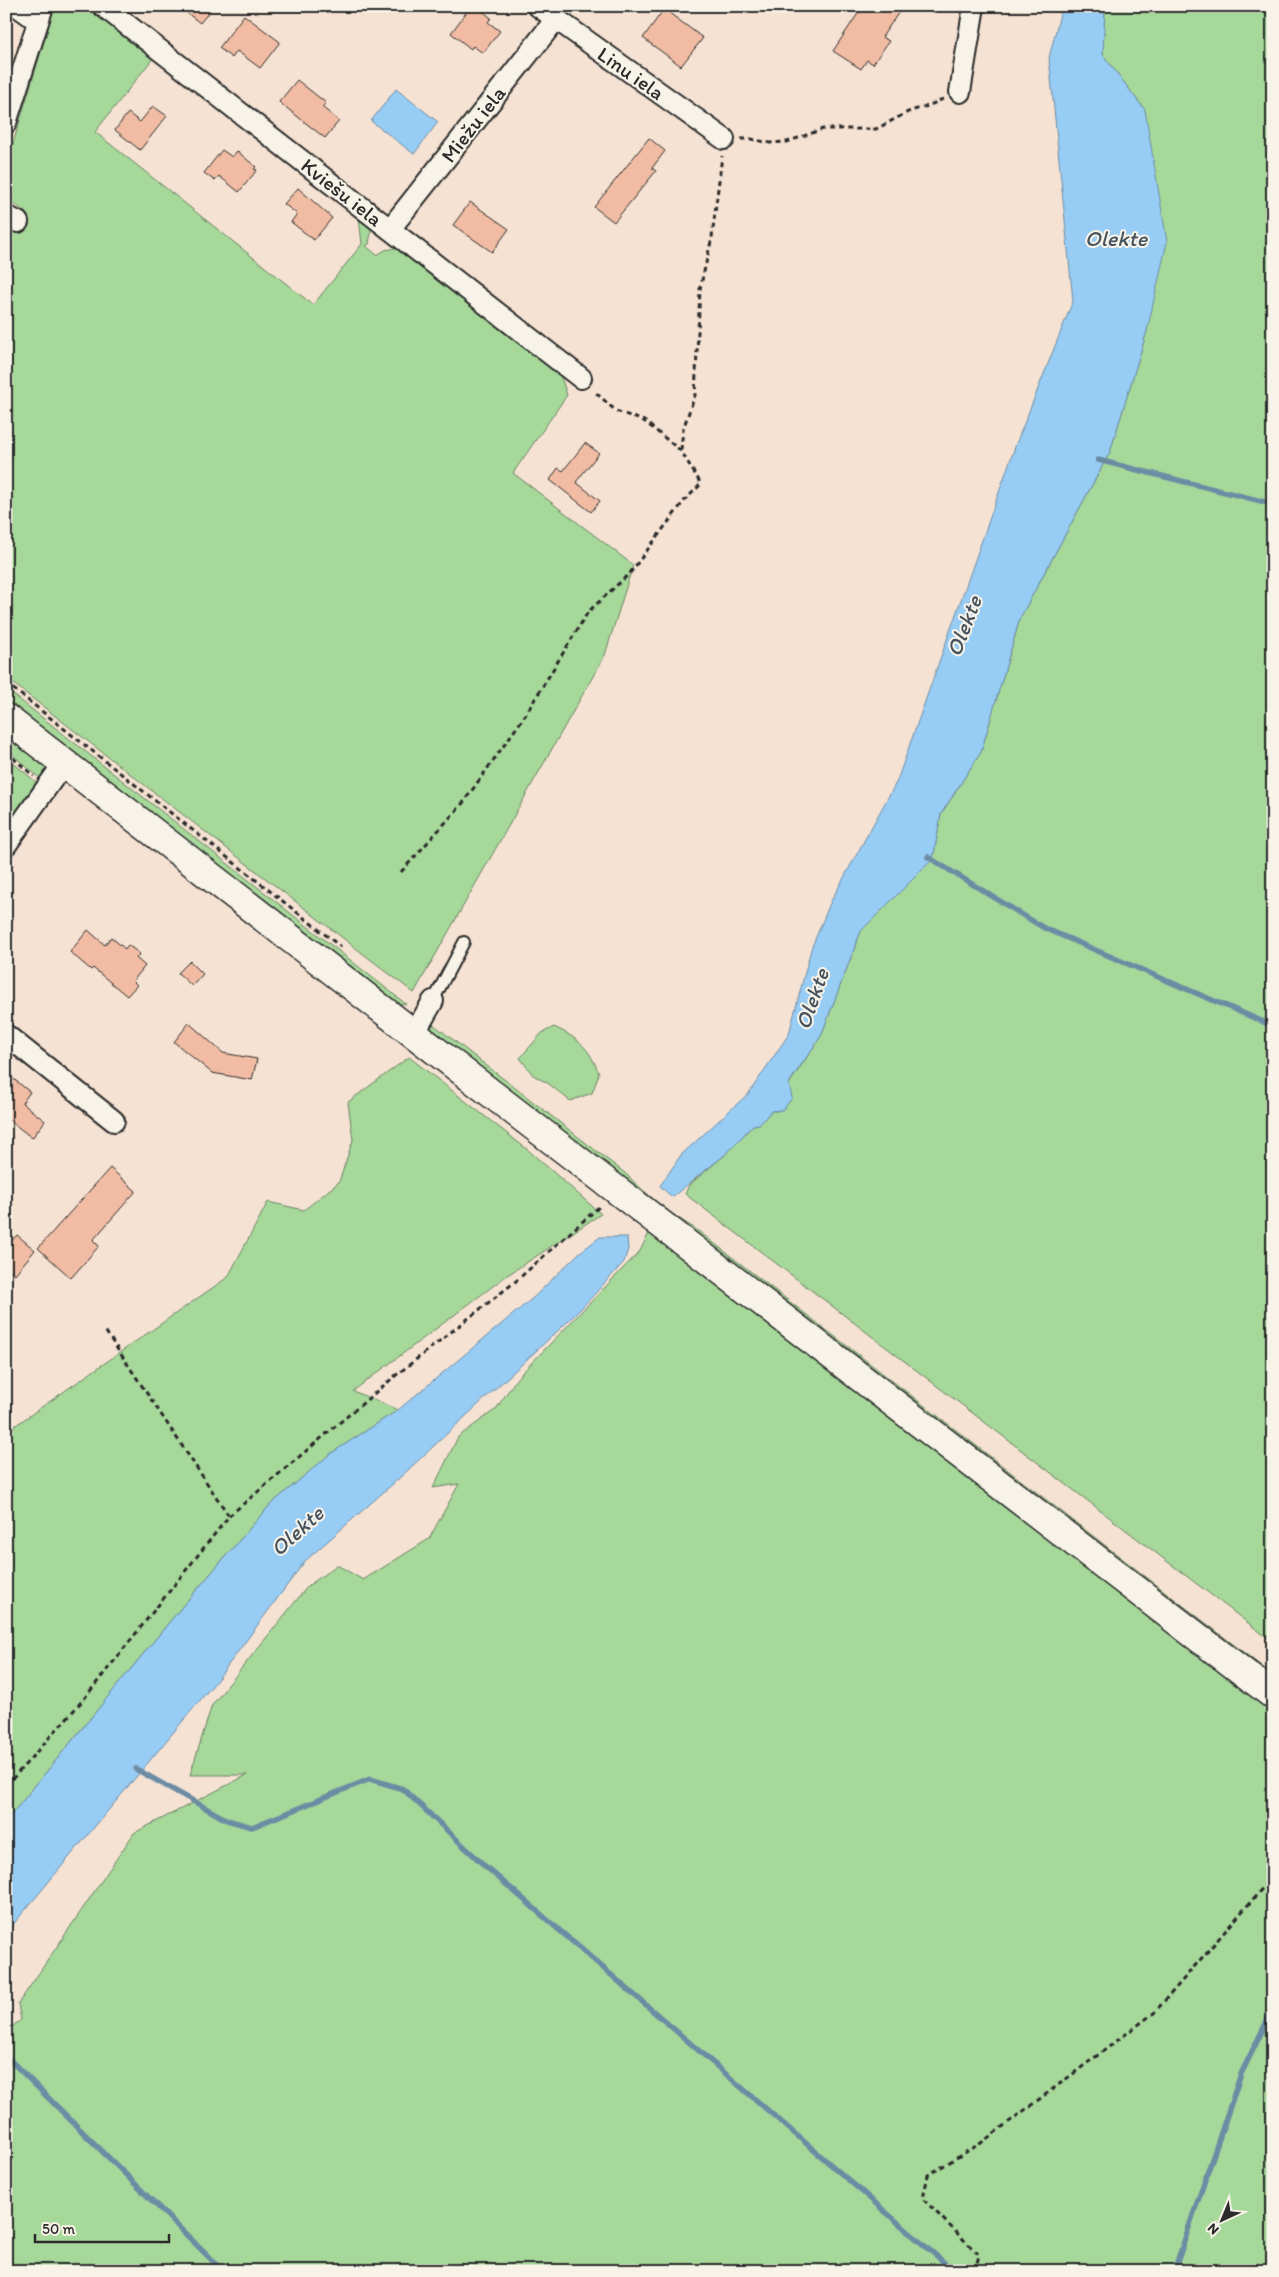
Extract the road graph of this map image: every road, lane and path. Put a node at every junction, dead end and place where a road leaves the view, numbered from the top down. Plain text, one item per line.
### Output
1 (17, 6) edge
2 (103, 6) edge
3 (538, 6) edge
4 (974, 6) edge
5 (40, 14) edge
6 (556, 19) junction
7 (960, 92) joint
8 (6, 123) edge
9 (724, 139) junction
10 (390, 229) junction
11 (581, 378) joint
12 (681, 451) junction
13 (6, 718) edge
14 (6, 752) edge
15 (64, 763) junction
16 (47, 787) junction
17 (6, 845) edge
18 (402, 872) dead end
19 (464, 942) dead end
20 (433, 1001) joint
21 (414, 1034) junction
22 (6, 1035) edge
23 (114, 1121) dead end
24 (617, 1190) junction
25 (104, 1329) dead end
26 (229, 1516) junction
27 (1273, 1695) edge
28 (6, 1786) edge
29 (1273, 1876) edge
30 (975, 2271) edge

1 - 5 street
2 - 10 street, Kviešu iela
3 - 6 street, Linu iela
4 - 7 street
5 - 8 street
6 - 9 street, Linu iela
6 - 10 street, Miežu iela
7 - 9 path
9 - 12 path
10 - 11 street, Kviešu iela
11 - 12 path
12 - 18 path
13 - 15 main road
14 - 16 path
15 - 16 street
15 - 21 main road
16 - 17 street
19 - 20 lane
20 - 21 street
21 - 24 main road
22 - 23 street
24 - 26 path
24 - 27 main road
25 - 26 path
26 - 28 path
29 - 30 path

